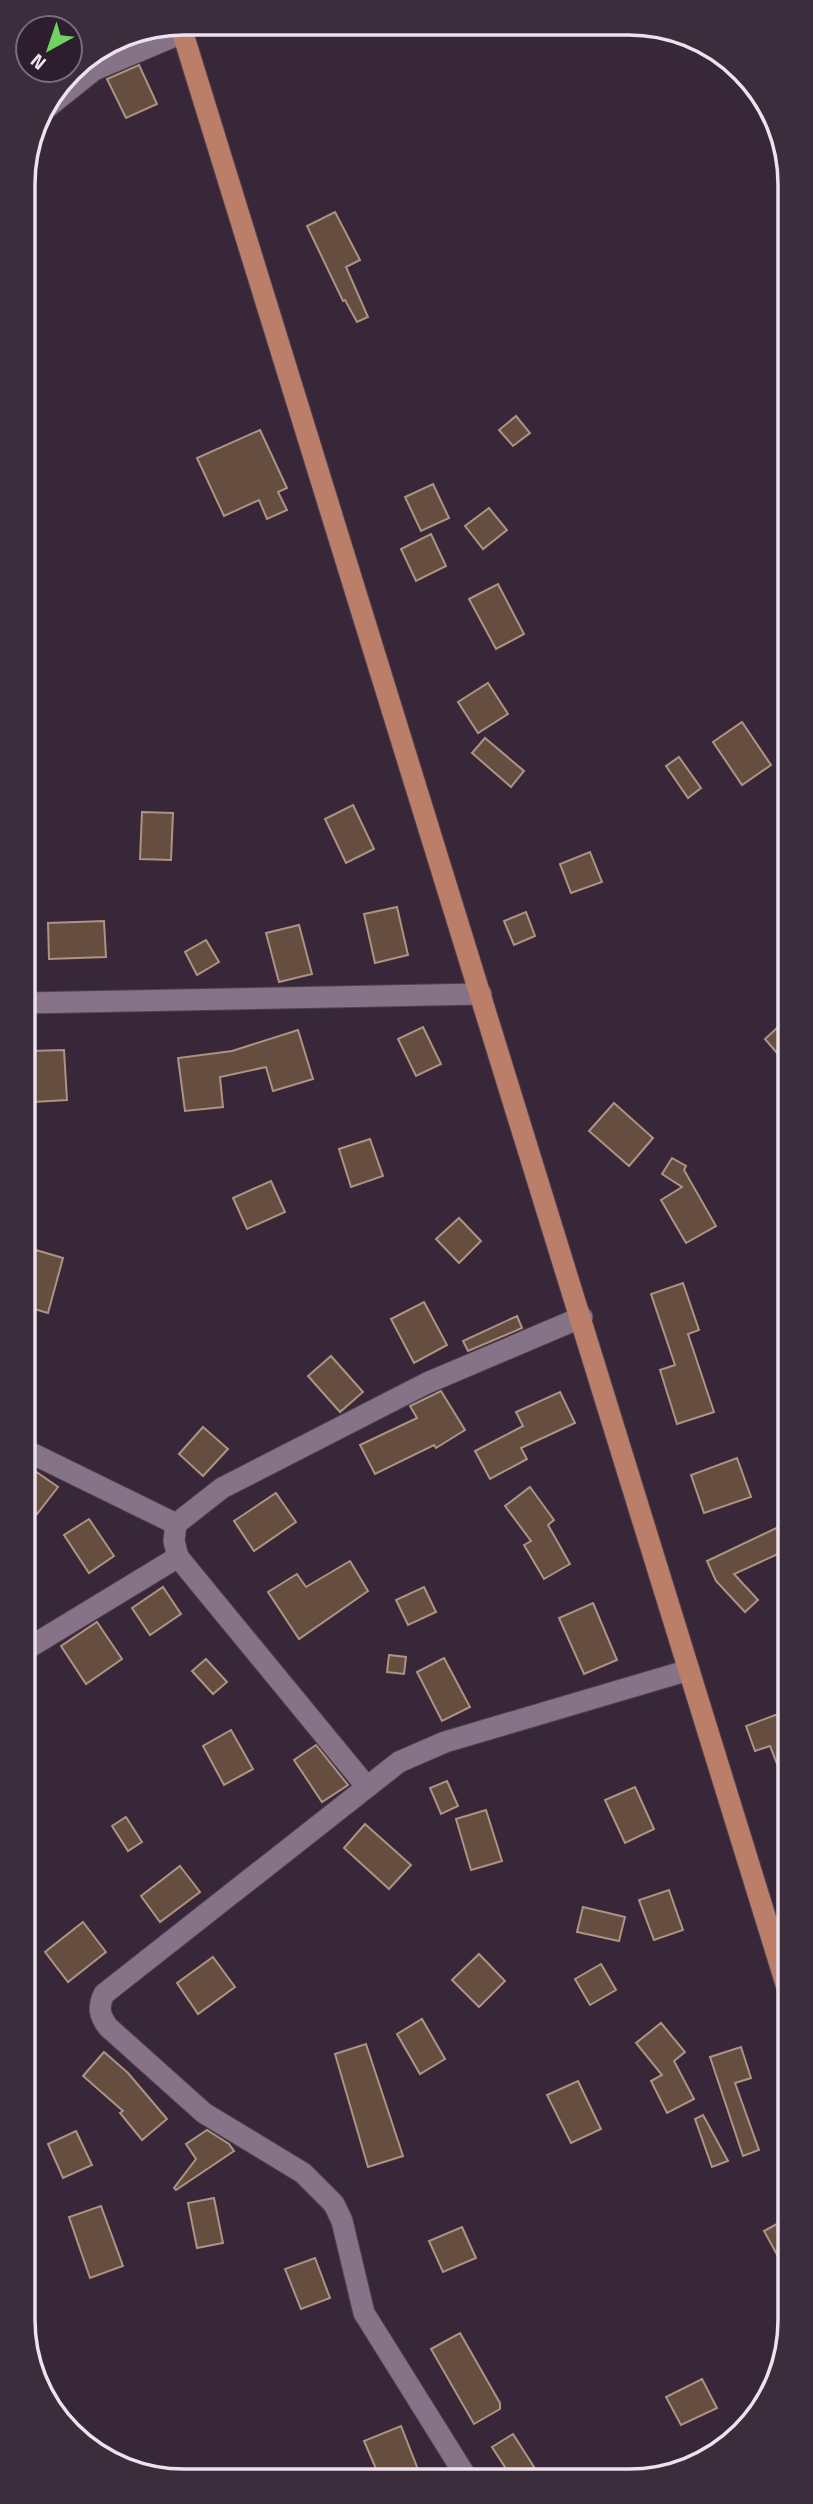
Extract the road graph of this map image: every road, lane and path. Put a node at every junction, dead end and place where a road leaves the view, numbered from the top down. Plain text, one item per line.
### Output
1 (183, 35) edge
2 (163, 37) edge
3 (68, 91) edge
4 (481, 994) junction
5 (35, 1003) edge
6 (582, 1317) junction
7 (35, 1455) edge
8 (176, 1524) junction
9 (178, 1557) junction
10 (35, 1644) edge
11 (689, 1670) junction
12 (366, 1787) junction
13 (778, 1958) edge
14 (461, 2469) edge

1 - 4 main road
2 - 3 street
4 - 5 street
4 - 6 main road
6 - 8 street
6 - 11 main road
7 - 8 street
8 - 9 street
9 - 10 street
9 - 12 street
11 - 12 street
11 - 13 main road
12 - 14 street

